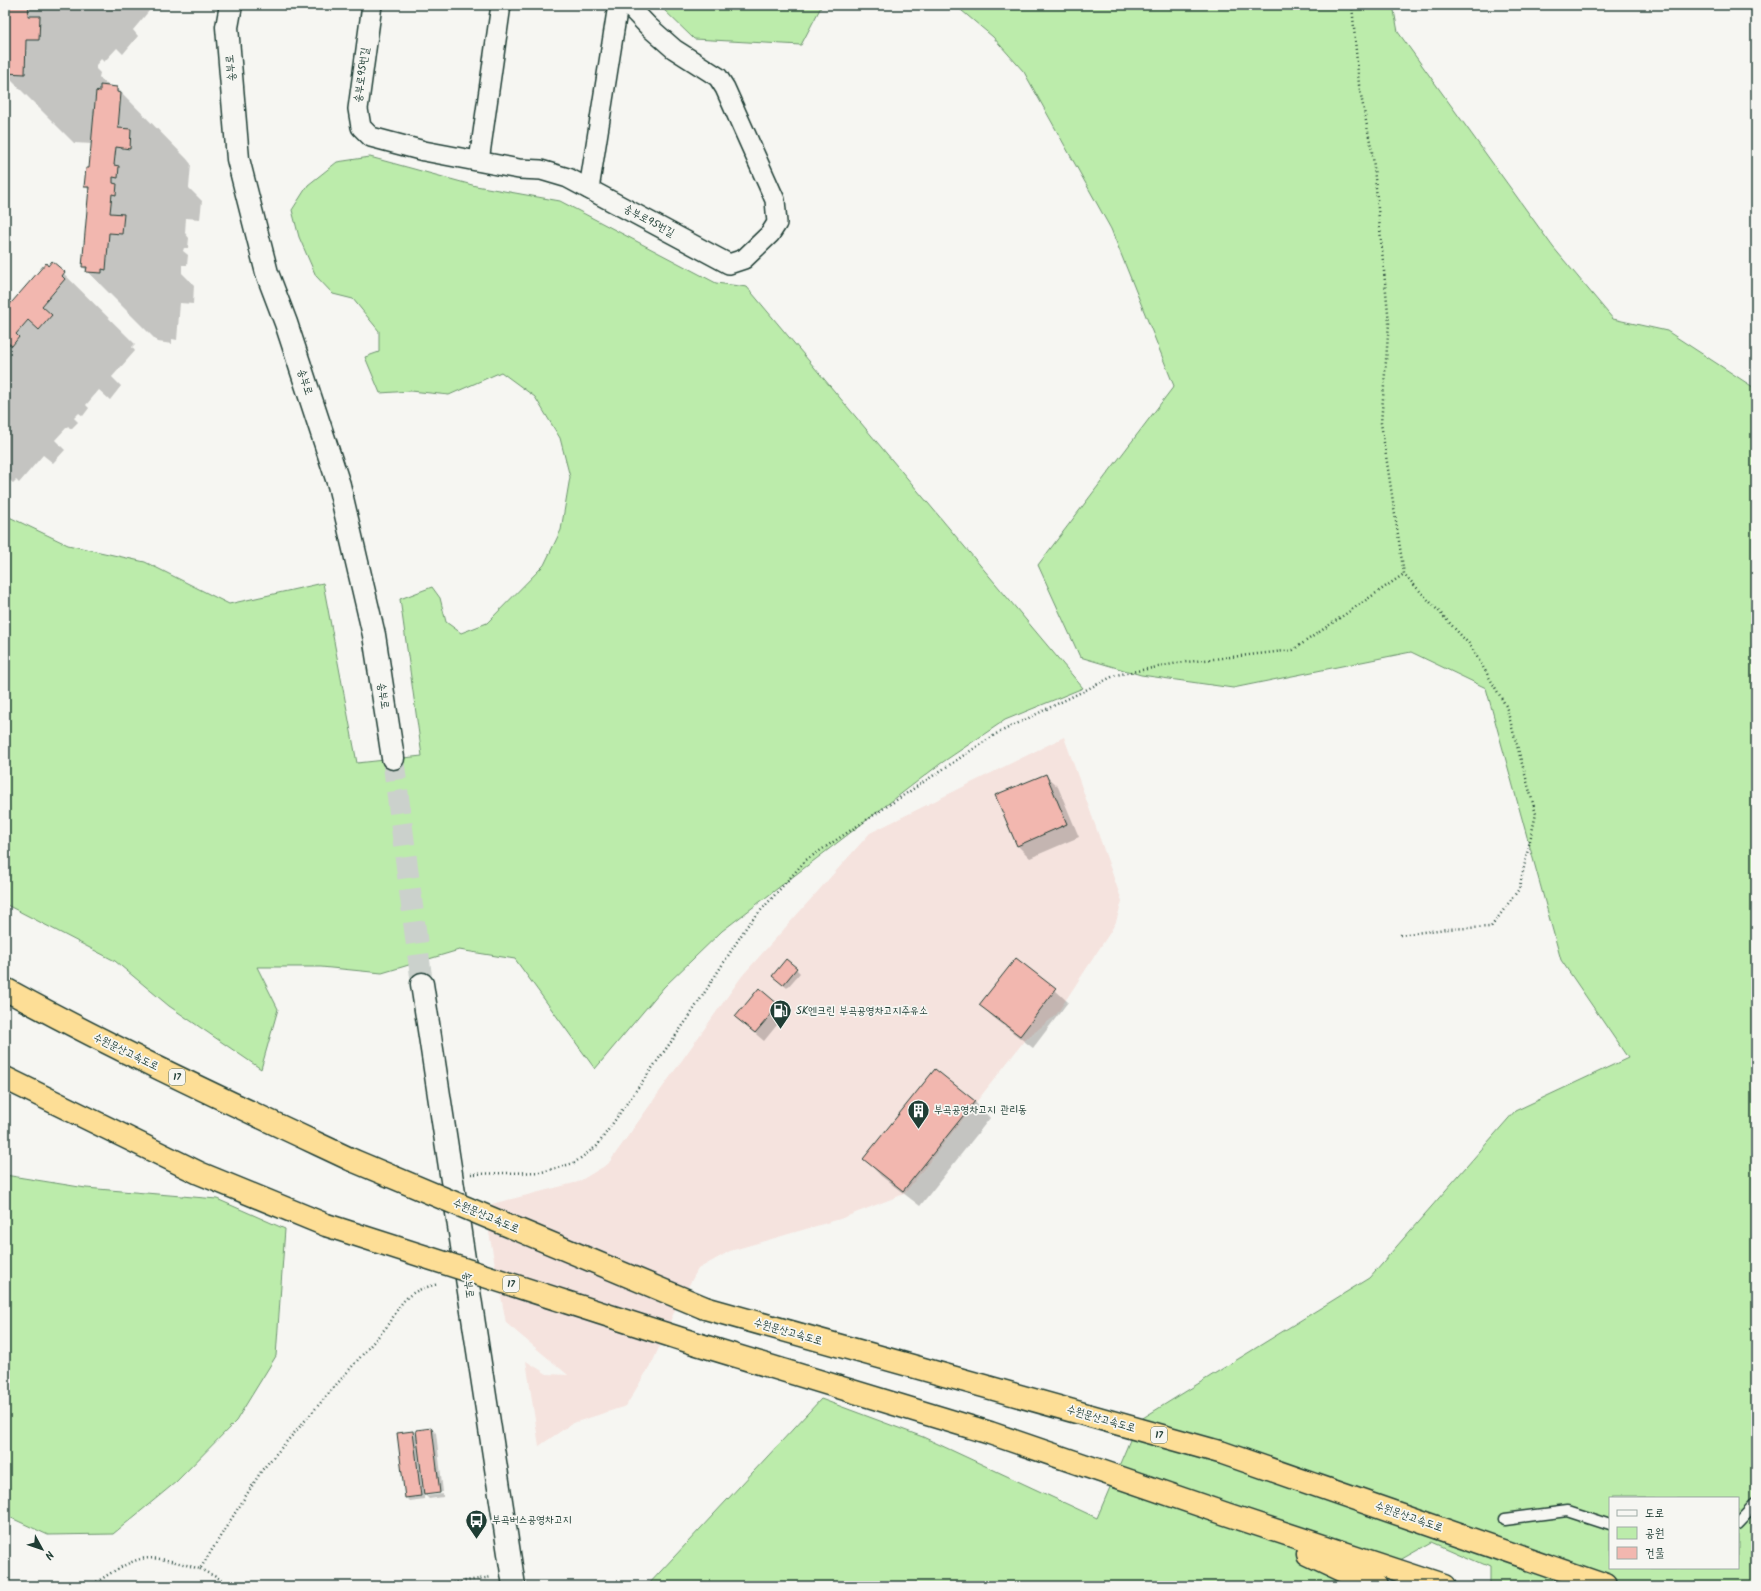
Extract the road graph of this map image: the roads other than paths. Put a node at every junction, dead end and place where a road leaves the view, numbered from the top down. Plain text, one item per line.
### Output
1 (231, 5) edge
2 (372, 5) edge
3 (501, 5) edge
4 (618, 5) edge
5 (628, 5) edge
6 (479, 161) junction
7 (589, 189) junction
8 (393, 758) tunnel mouth
9 (422, 984) tunnel mouth
10 (5, 989) edge
11 (5, 1078) edge
12 (1756, 1503) edge
13 (1226, 1514) junction
14 (1504, 1519) dead end
15 (1739, 1521) edge
16 (1609, 1525) edge
17 (513, 1580) edge
18 (1376, 1586) edge
19 (1444, 1586) edge
20 (1606, 1586) edge

1 - 8 street, 송부로
2 - 6 street, 송부로95번길
3 - 6 street
4 - 7 street
5 - 7 street, 송부로95번길
6 - 7 street, 송부로95번길
9 - 17 street, 송부로
10 - 20 highway, 수원문산고속도로 / 17, bridge
11 - 13 highway, 17, bridge
12 - 15 lane
13 - 18 highway
13 - 19 highway, 17
14 - 16 lane

